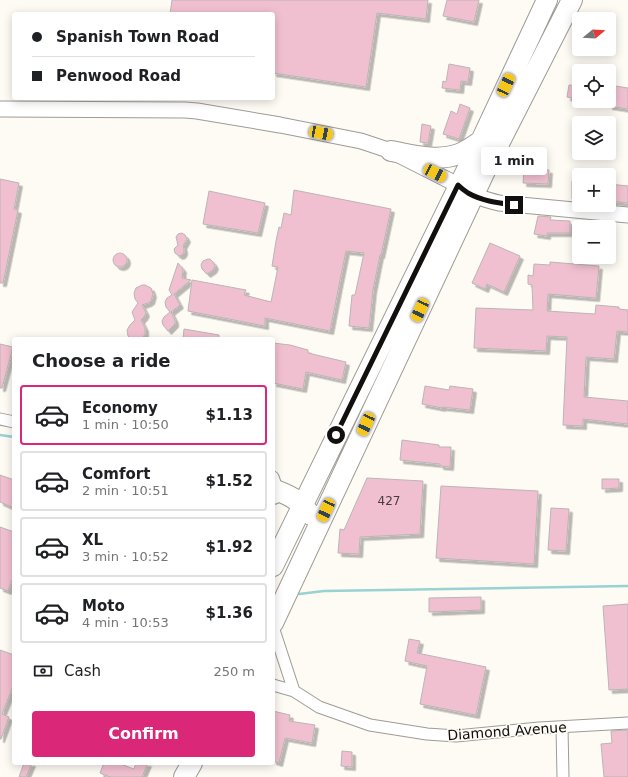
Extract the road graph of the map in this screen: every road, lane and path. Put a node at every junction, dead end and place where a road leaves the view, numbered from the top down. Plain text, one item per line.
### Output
1 (547, 0) edge
2 (572, 0) edge
3 (0, 109) edge
4 (481, 141) junction
5 (390, 151) junction
6 (466, 190) junction
7 (628, 215) edge
8 (0, 419) edge
9 (12, 422) edge
10 (275, 487) edge
11 (302, 505) junction
12 (319, 525) junction
13 (275, 561) edge
14 (275, 619) edge
15 (275, 633) edge
16 (275, 686) edge
17 (294, 691) junction
18 (628, 723) edge
19 (562, 727) junction
20 (179, 765) edge
21 (191, 765) edge
22 (200, 765) edge
23 (173, 777) edge
24 (184, 777) edge
25 (195, 777) edge
26 (563, 777) edge

1 - 4 highway
2 - 6 highway
3 - 5 street
4 - 5 highway
4 - 6 highway
5 - 6 street
6 - 7 street
6 - 11 highway
6 - 12 highway
8 - 9 street
10 - 11 highway
11 - 12 highway
11 - 13 highway
12 - 14 highway
15 - 17 street
16 - 17 street, Diamond Avenue
17 - 19 street, Diamond Avenue
18 - 19 street, Diamond Avenue
19 - 26 street
20 - 23 highway
21 - 24 highway
22 - 25 highway

